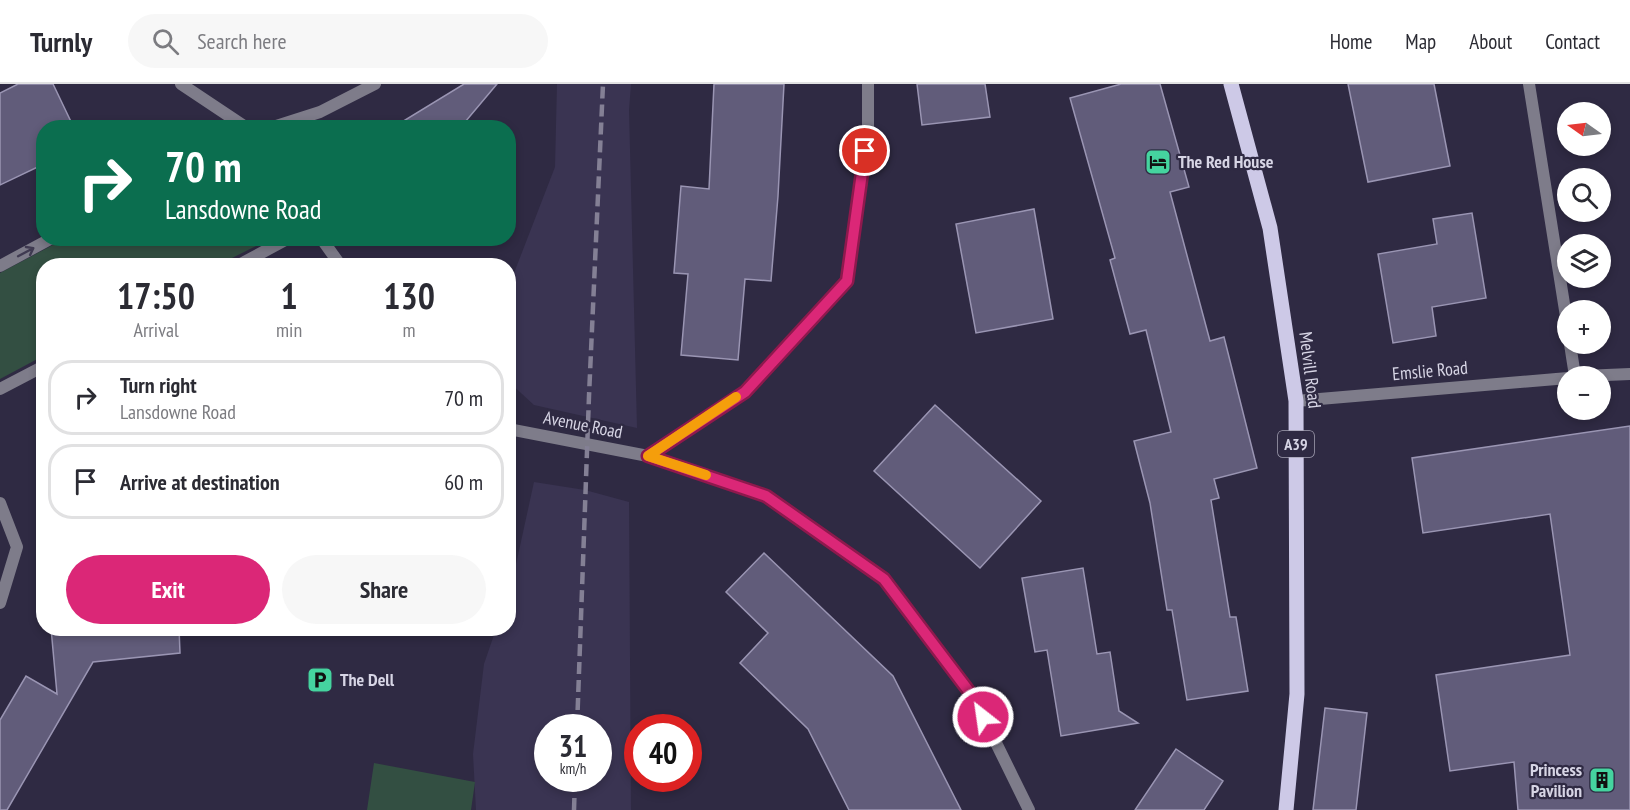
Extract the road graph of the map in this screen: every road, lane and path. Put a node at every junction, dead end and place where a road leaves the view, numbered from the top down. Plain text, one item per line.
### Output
1 (181, 84) edge
2 (375, 84) edge
3 (868, 84) edge
4 (1231, 84) edge
5 (1529, 84) edge
6 (235, 120) edge
7 (295, 120) edge
8 (37, 246) edge
9 (275, 246) edge
10 (252, 258) edge
11 (0, 266) edge
12 (1563, 300) edge
13 (36, 370) edge
14 (1630, 374) edge
15 (1611, 375) edge
16 (1557, 379) edge
17 (0, 389) edge
18 (1296, 401) junction
19 (516, 431) edge
20 (648, 456) junction
21 (0, 503) edge
22 (0, 603) edge
23 (1029, 810) edge
24 (1286, 810) edge

1 - 6 street
2 - 7 street
3 - 20 street
4 - 18 main road, Melvill Road / A39
5 - 12 street
11 -> 8 street
9 - 10 street
13 - 17 street
14 - 15 street
16 - 18 street, Emslie Road
18 - 24 main road, Melvill Road / A39
19 - 20 street, Avenue Road
20 - 23 street, Avenue Road
21 - 22 street

